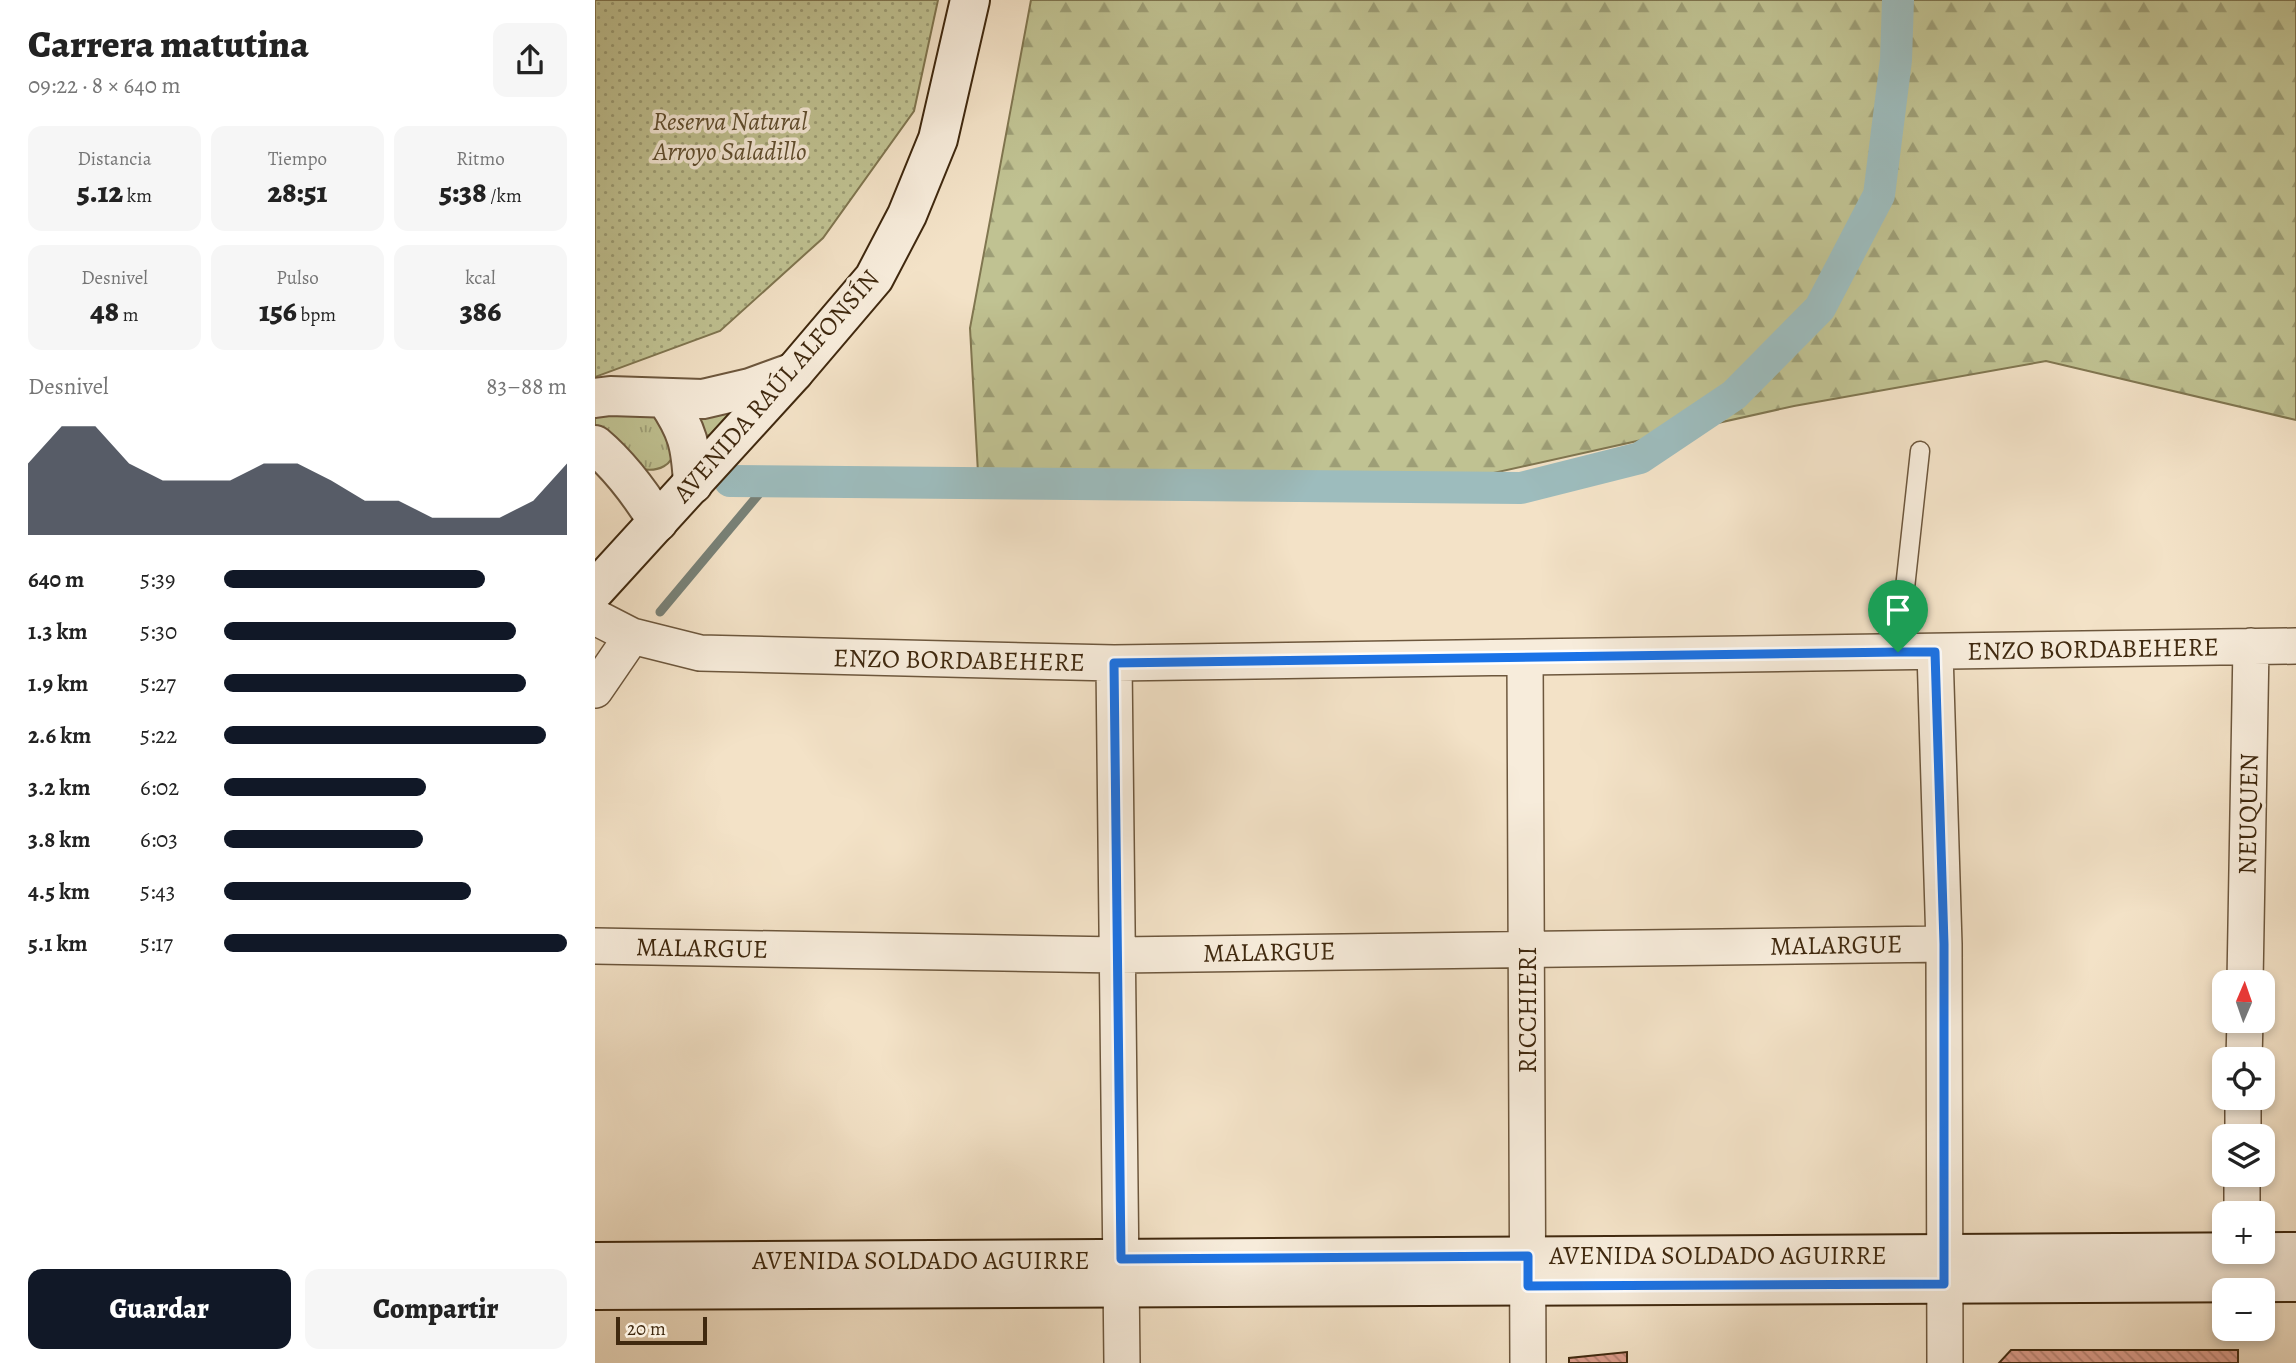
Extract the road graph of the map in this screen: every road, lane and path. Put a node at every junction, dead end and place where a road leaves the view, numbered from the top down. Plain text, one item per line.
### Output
1 (970, 0) edge
2 (794, 372) junction
3 (595, 398) edge
4 (666, 399) junction
5 (595, 445) edge
6 (1920, 451) dead end
7 (693, 484) junction
8 (658, 522) junction
9 (595, 590) edge
10 (595, 617) edge
11 (632, 636) junction
12 (2251, 646) junction
13 (2296, 646) edge
14 (1898, 652) junction
15 (1935, 652) junction
16 (1525, 658) junction
17 (1114, 663) junction
18 (595, 690) edge
19 (1944, 944) junction
20 (595, 946) edge
21 (1527, 949) junction
22 (1118, 955) junction
23 (2245, 970) edge
24 (2296, 1252) edge
25 (2275, 1256) edge
26 (595, 1262) edge
27 (2212, 1263) edge
28 (2246, 1264) edge
29 (1944, 1269) junction
30 (1528, 1271) junction
31 (1121, 1273) junction
32 (2296, 1282) edge
33 (595, 1290) edge
34 (1122, 1363) edge
35 (1528, 1363) edge
36 (1945, 1363) edge

1 - 2 main road, AVENIDA RAÚL ALFONSÍN
2 - 4 main road
2 - 7 main road, AVENIDA RAÚL ALFONSÍN
3 - 4 main road
4 - 7 main road
5 - 8 main road
6 - 14 lane
7 - 8 main road, AVENIDA RAÚL ALFONSÍN
8 - 9 main road, AVENIDA RAÚL ALFONSÍN
10 - 11 street, ENZO BORDABEHERE
11 - 17 street, ENZO BORDABEHERE
11 - 18 street
12 - 13 street, ENZO BORDABEHERE
12 - 15 street, ENZO BORDABEHERE
12 - 23 street, NEUQUEN
14 - 15 street, ENZO BORDABEHERE
14 - 16 street, ENZO BORDABEHERE
15 - 19 street
16 - 17 street, ENZO BORDABEHERE
16 - 21 street, RICCHIERI
17 - 22 street
19 - 21 street, MALARGUE
19 - 29 street
20 - 22 street, MALARGUE
21 - 22 street, MALARGUE
21 - 30 street, RICCHIERI
22 - 31 street
24 - 25 main road, AVENIDA SOLDADO AGUIRRE
26 - 31 main road, AVENIDA SOLDADO AGUIRRE
27 - 29 main road, AVENIDA SOLDADO AGUIRRE
28 - 32 main road, AVENIDA SOLDADO AGUIRRE
29 - 30 main road, AVENIDA SOLDADO AGUIRRE
29 - 36 street
30 - 31 main road, AVENIDA SOLDADO AGUIRRE
30 - 35 street, RICCHIERI
31 - 33 main road, AVENIDA SOLDADO AGUIRRE
31 - 34 street

